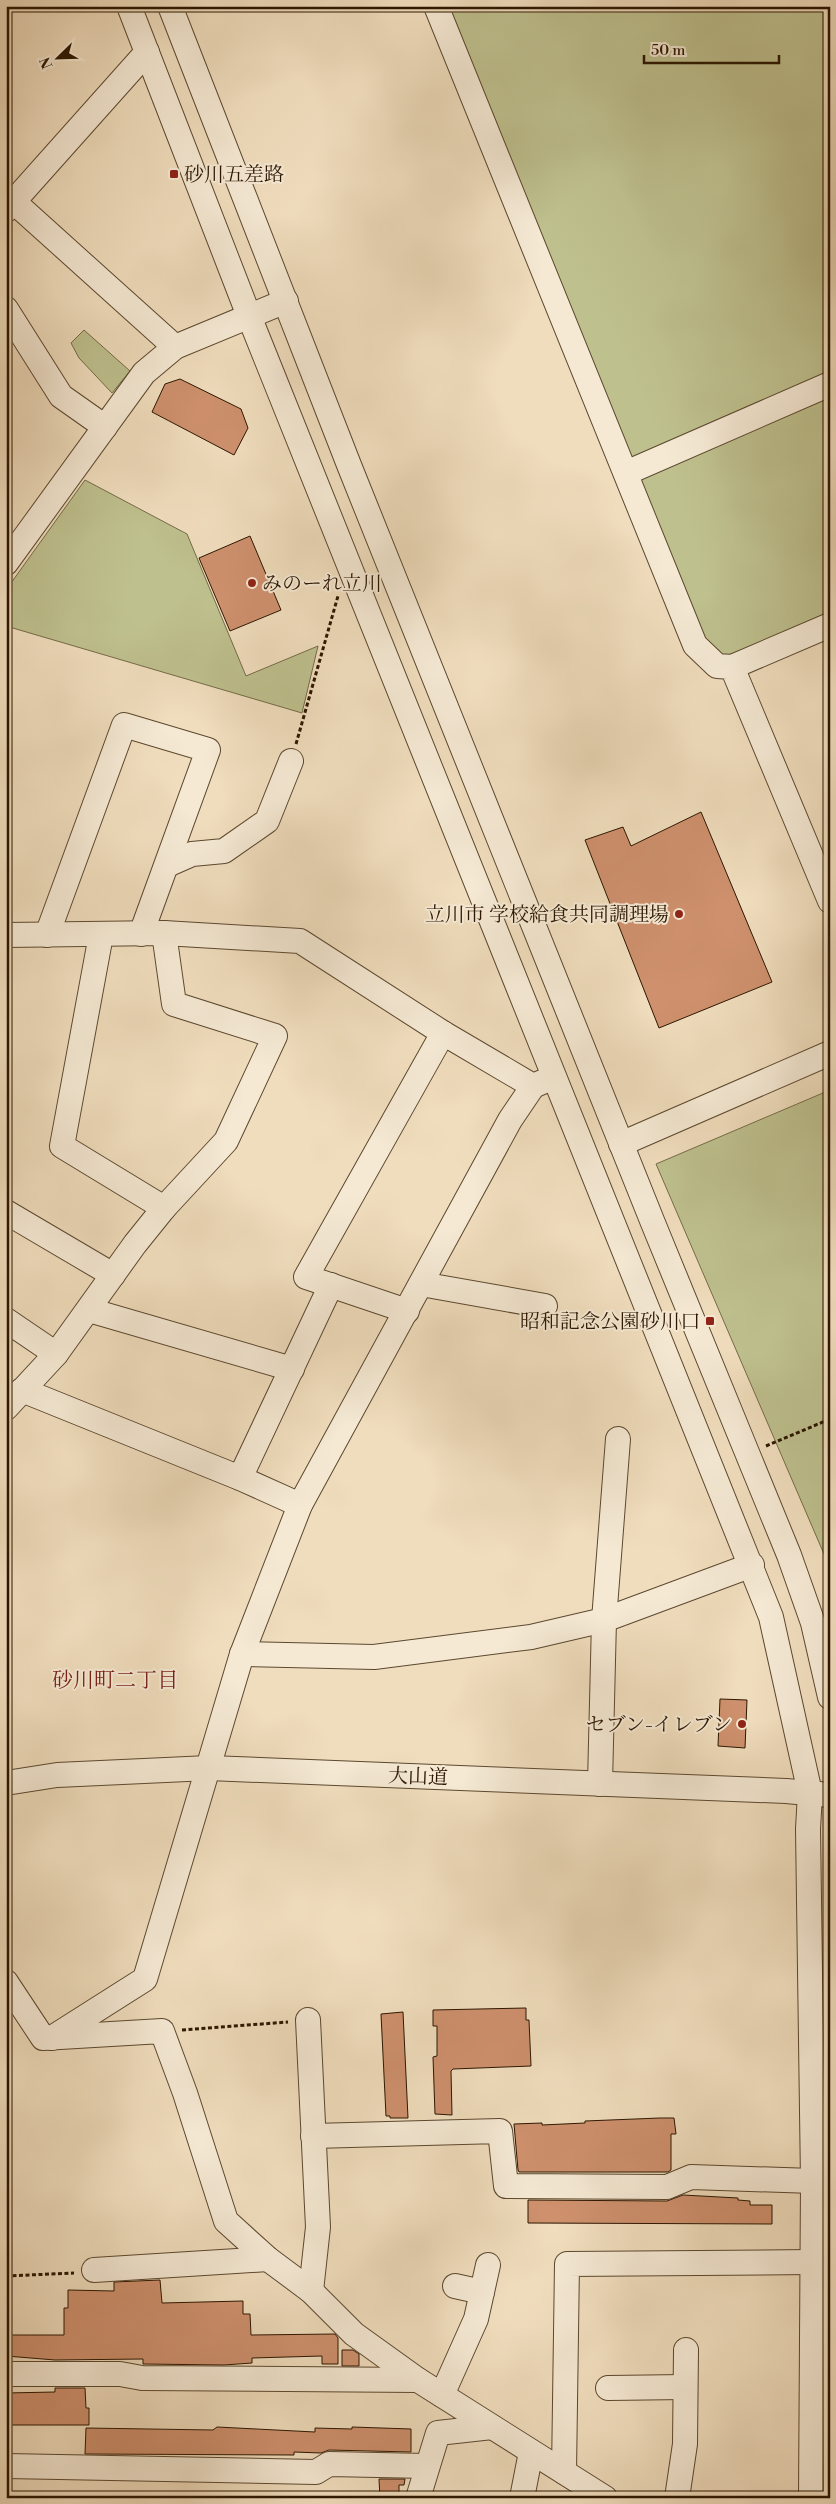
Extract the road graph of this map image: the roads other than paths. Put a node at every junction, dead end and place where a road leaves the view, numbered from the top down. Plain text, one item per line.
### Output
1 (129, 6) edge
2 (170, 6) edge
3 (436, 6) edge
4 (146, 52) junction
5 (10, 206) edge
6 (286, 302) junction
7 (6, 309) edge
8 (248, 316) junction
9 (176, 347) junction
10 (830, 384) edge
11 (104, 427) junction
12 (626, 473) junction
13 (8, 559) edge
14 (830, 625) edge
15 (732, 667) junction
16 (291, 761) road end
17 (167, 865) junction
18 (830, 901) edge
19 (153, 933) junction
20 (6, 935) edge
21 (47, 935) junction
22 (101, 935) junction
23 (443, 1033) junction
24 (830, 1053) edge
25 (556, 1076) junction
26 (533, 1086) junction
27 (621, 1144) junction
28 (644, 1201) junction
29 (164, 1208) junction
30 (6, 1212) edge
31 (610, 1214) junction
32 (113, 1275) junction
33 (422, 1284) junction
34 (331, 1285) junction
35 (545, 1306) dead end
36 (89, 1310) junction
37 (407, 1311) junction
38 (6, 1320) edge
39 (56, 1354) junction
40 (292, 1368) junction
41 (22, 1390) junction
42 (6, 1408) edge
43 (618, 1439) dead end
44 (240, 1478) junction
45 (300, 1505) junction
46 (752, 1565) junction
47 (604, 1620) junction
48 (242, 1654) junction
49 (830, 1697) edge
50 (209, 1768) junction
51 (6, 1783) edge
52 (600, 1784) junction
53 (820, 1794) edge
54 (6, 1982) edge
55 (308, 2020) road end
56 (52, 2038) junction
57 (313, 2136) junction
58 (814, 2181) junction
59 (268, 2259) junction
60 (812, 2262) junction
61 (488, 2265) dead end
62 (94, 2270) road end
63 (455, 2286) dead end
64 (311, 2291) junction
65 (482, 2292) junction
66 (686, 2350) dead end
67 (6, 2374) edge
68 (418, 2380) junction
69 (686, 2388) junction
70 (608, 2390) dead end
71 (442, 2395) junction
72 (492, 2427) junction
73 (532, 2452) junction
74 (6, 2466) edge
75 (427, 2466) junction
76 (564, 2472) junction
77 (418, 2498) edge
78 (522, 2498) edge
79 (605, 2498) edge
80 (677, 2498) edge
81 (812, 2498) edge

1 - 4 street
2 - 6 street
3 - 12 street
4 - 5 street
4 - 8 street
5 - 9 street
6 - 8 street
6 - 27 street
7 - 11 street
8 - 9 street
8 - 25 street
9 - 11 street
10 - 12 street
11 - 13 street
12 - 15 street
14 - 15 street
15 - 18 street
16 - 17 street
17 - 19 street
17 - 21 street
19 - 22 street
19 - 23 street
19 - 29 street
20 - 21 street
21 - 22 street
22 - 29 street
23 - 26 street
23 - 34 street
24 - 27 street
25 - 26 street
25 - 31 street
26 - 33 street
27 - 28 street
28 - 31 street
28 - 49 street
29 - 32 street
30 - 32 street
31 - 46 street
32 - 36 street
33 - 35 street
33 - 37 street
34 - 37 street
34 - 40 street
36 - 39 street
36 - 40 street
37 - 45 street
38 - 39 street
39 - 41 street
40 - 44 street
41 - 42 street
41 - 44 street
43 - 47 street
44 - 45 street
45 - 48 street
46 - 47 street
46 - 53 street
47 - 48 street
47 - 52 street
48 - 50 street
50 - 51 street, 大山道
50 - 52 street, 大山道
50 - 56 street
52 - 53 street, 大山道
53 - 58 street
54 - 56 street
55 - 57 street
56 - 59 street
57 - 58 street
57 - 64 street
58 - 60 street
59 - 62 street
59 - 64 street
60 - 76 street
60 - 81 street
61 - 65 street
63 - 65 street
64 - 68 street
65 - 71 street
66 - 69 street
67 - 68 street
68 - 71 street
69 - 70 street
69 - 80 street
71 - 72 street
72 - 73 street
72 - 75 street
73 - 76 street
73 - 78 street
74 - 75 street
75 - 77 street
76 - 79 street

